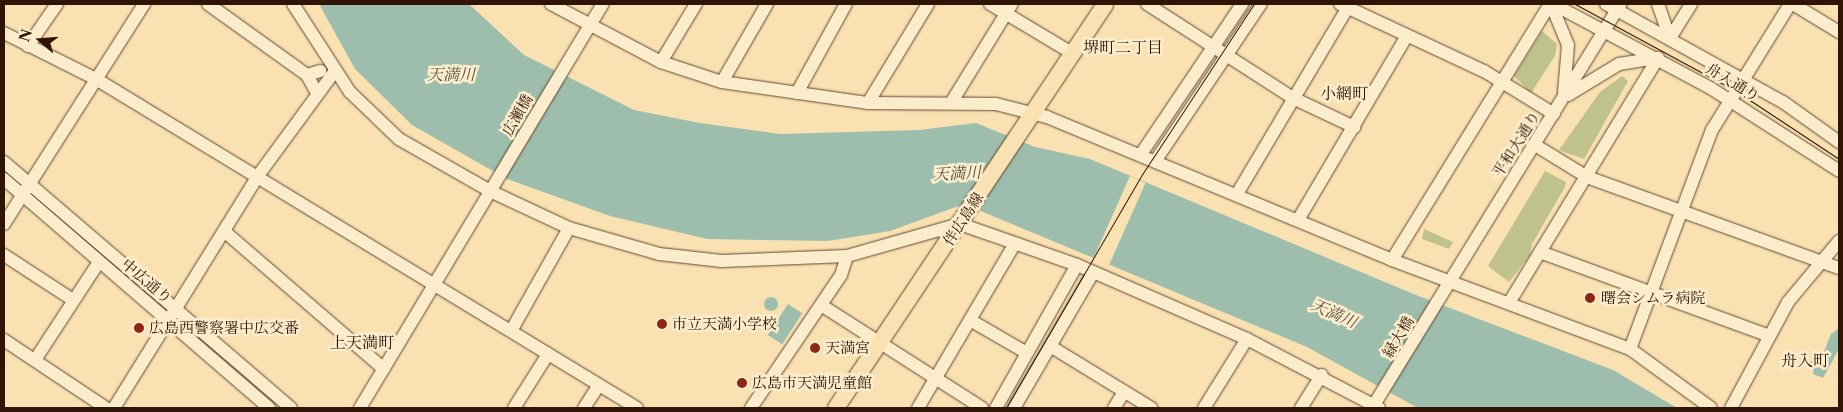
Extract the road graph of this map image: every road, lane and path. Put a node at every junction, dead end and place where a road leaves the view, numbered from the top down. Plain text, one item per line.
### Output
1 (57, 4) edge
2 (144, 4) edge
3 (208, 4) edge
4 (294, 4) edge
5 (551, 4) edge
6 (603, 4) edge
7 (696, 4) edge
8 (767, 4) edge
9 (846, 4) edge
10 (928, 4) edge
11 (990, 4) edge
12 (1105, 4) edge
13 (1147, 4) edge
14 (1242, 4) edge
15 (1261, 4) edge
16 (1551, 4) edge
17 (1658, 4) edge
18 (1691, 4) edge
19 (1792, 4) edge
20 (1346, 5) edge
21 (1615, 6) edge
22 (1009, 8) edge
23 (589, 26) junction
24 (1605, 30) junction
25 (1839, 32) edge
26 (1407, 36) junction
27 (1670, 38) junction
28 (6, 39) edge
29 (28, 46) junction
30 (1212, 47) junction
31 (1072, 53) junction
32 (1226, 56) junction
33 (1658, 58) junction
34 (661, 62) junction
35 (322, 70) junction
36 (96, 80) junction
37 (1744, 80) junction
38 (722, 82) junction
39 (1502, 82) junction
40 (316, 91) junction
41 (797, 93) junction
42 (1293, 98) junction
43 (1563, 98) junction
44 (1730, 100) junction
45 (868, 103) junction
46 (951, 103) junction
47 (1032, 113) junction
48 (1554, 114) junction
49 (1354, 127) junction
50 (1839, 142) edge
51 (1535, 145) junction
52 (1141, 154) junction
53 (1156, 160) junction
54 (4, 162) edge
55 (1839, 171) edge
56 (257, 177) junction
57 (1587, 177) junction
58 (4, 180) edge
59 (26, 190) junction
60 (490, 191) junction
61 (1237, 194) junction
62 (1680, 209) junction
63 (1298, 220) junction
64 (4, 224) edge
65 (960, 224) junction
66 (569, 228) junction
67 (224, 231) junction
68 (1839, 241) edge
69 (1016, 243) junction
70 (1540, 252) junction
71 (4, 255) edge
72 (847, 256) junction
73 (1392, 260) junction
74 (99, 262) junction
75 (1823, 262) junction
76 (1077, 265) junction
77 (1839, 268) edge
78 (1093, 272) junction
79 (1450, 281) junction
80 (434, 283) junction
81 (1649, 294) junction
82 (73, 300) junction
83 (1439, 300) joint
84 (1509, 303) junction
85 (821, 305) junction
86 (172, 316) junction
87 (970, 320) junction
88 (511, 331) junction
89 (1767, 335) junction
90 (1247, 339) junction
91 (4, 340) edge
92 (879, 344) junction
93 (1050, 346) junction
94 (1630, 349) junction
95 (1027, 353) junction
96 (548, 354) junction
97 (35, 360) junction
98 (384, 369) junction
99 (1322, 375) junction
100 (934, 381) junction
101 (599, 385) junction
102 (1124, 392) junction
103 (1375, 407) edge
104 (106, 408) edge
105 (114, 408) edge
106 (269, 408) edge
107 (291, 408) edge
108 (360, 408) edge
109 (514, 408) edge
110 (584, 408) edge
111 (636, 408) edge
112 (751, 408) edge
113 (836, 408) edge
114 (918, 408) edge
115 (982, 408) edge
116 (996, 408) edge
117 (1014, 408) edge
118 (1114, 408) edge
119 (1151, 408) edge
120 (1204, 408) edge
121 (1301, 408) edge
122 (1711, 408) edge
123 (1731, 408) edge

1 - 29 street
2 - 36 street
3 - 35 street
4 - 35 street
5 - 23 street
6 - 23 street, 広瀬橋
7 - 34 street
8 - 38 street
9 - 41 street
10 - 45 street
11 - 22 street
12 - 31 main road, 伴広島線
13 - 30 street
14 - 30 street
15 - 32 street
16 - 24 street, 舟入通り
16 - 39 street
16 - 43 street
17 - 27 street
18 - 27 street
19 - 25 street
19 - 37 street
20 - 26 street
20 - 42 street
21 - 24 street, 平和大通り
21 - 27 street, 舟入通り
22 - 31 street
22 - 46 street
23 - 34 street
23 - 60 street, 広瀬橋
24 - 33 street, 舟入通り
24 - 43 street, 平和大通り
26 - 39 street
26 - 49 street
27 - 37 street, 舟入通り
28 - 29 street
29 - 36 street
30 - 32 street
30 - 52 street
31 - 47 main road, 伴広島線
32 - 42 street
32 - 53 street
33 - 43 street
33 - 44 street, 舟入通り
33 - 57 street
34 - 38 street
35 - 40 street
35 - 40 street
35 - 60 street
36 - 56 street
36 - 59 street
37 - 44 street
37 - 50 street, 舟入通り
38 - 41 street
39 - 48 street
39 - 73 street
40 - 56 street
41 - 45 street
42 - 49 street
42 - 61 street
43 - 48 street, 平和大通り
44 - 55 street, 舟入通り
44 - 62 street
45 - 46 street
46 - 47 street
47 - 52 street
47 - 65 main road, 伴広島線
48 - 51 street, 平和大通り
49 - 63 street
51 - 57 street
51 - 79 street, 平和大通り
52 - 53 street
53 - 61 street
54 - 59 street
56 - 67 street
56 - 80 street
57 - 62 street
57 - 70 street
58 - 59 street, 中広通り
59 - 64 street
59 - 74 street, 中広通り
59 - 86 street
60 - 66 street
60 - 80 street, 広瀬橋
61 - 63 street
62 - 75 street
62 - 81 street
63 - 73 street
65 - 69 street
65 - 72 street
65 - 92 main road, 伴広島線
66 - 72 street
66 - 88 street
67 - 86 street
67 - 98 street
68 - 75 street
69 - 76 street
69 - 87 street
70 - 81 street
70 - 84 street
71 - 82 street
72 - 85 street
73 - 79 street
74 - 82 street
74 - 86 street, 中広通り
75 - 77 street
75 - 89 street
76 - 78 street
76 - 95 street
78 - 90 street
78 - 93 street
79 - 83 street, 平和大通り
79 - 84 street
80 - 88 street
80 - 98 street, 広瀬橋
81 - 89 street
81 - 94 street
82 - 97 street
83 - 103 street, 緑大橋
84 - 94 street
85 - 92 street
85 - 112 street
86 - 105 street
86 - 106 street, 中広通り
86 - 107 street
87 - 95 street
87 - 100 street
88 - 96 street
89 - 123 street
90 - 99 street
90 - 120 street
91 - 97 street
92 - 100 street
92 - 113 main road, 伴広島線
93 - 102 street
93 - 117 street
94 - 122 street
95 - 116 street
96 - 101 street
96 - 109 street
97 - 104 street
98 - 108 street, 広瀬橋
99 - 103 street
99 - 121 street
100 - 114 street
100 - 115 street
101 - 110 street
101 - 111 street
102 - 118 street
102 - 119 street

